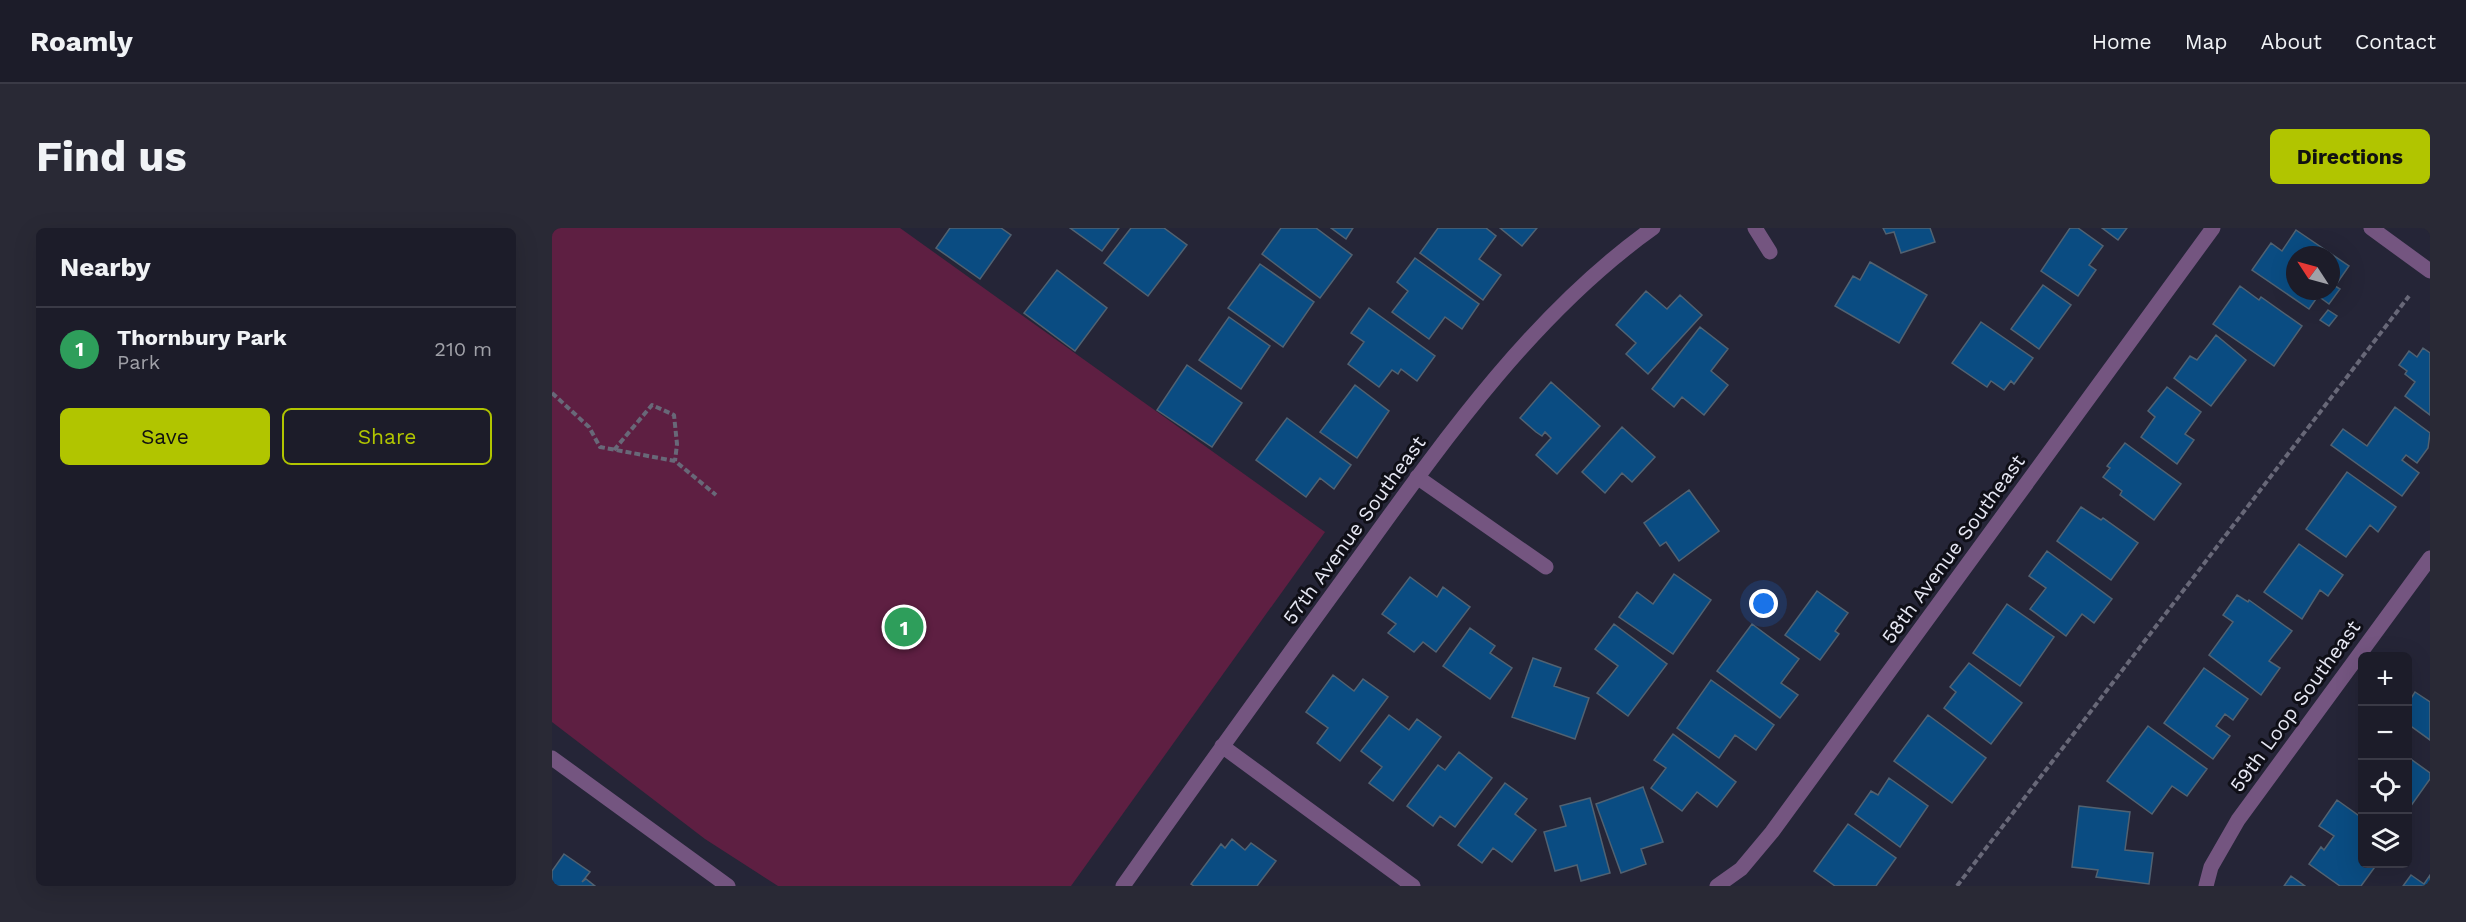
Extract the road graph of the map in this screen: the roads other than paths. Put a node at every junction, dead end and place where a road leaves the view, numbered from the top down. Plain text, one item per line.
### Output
1 (1653, 228) edge
2 (1755, 228) edge
3 (2213, 228) edge
4 (2371, 228) edge
5 (1770, 252) dead end
6 (2430, 271) edge
7 (1417, 477) junction
8 (2430, 558) edge
9 (1546, 567) dead end
10 (1222, 746) junction
11 (552, 758) edge
12 (728, 886) edge
13 (1124, 886) edge
14 (1413, 886) edge
15 (1717, 886) edge
16 (2206, 886) edge

1 - 7 street, 57th Avenue Southeast
2 - 5 street
3 - 15 street, 58th Avenue Southeast
4 - 6 street
7 - 9 street
7 - 10 street, 57th Avenue Southeast
8 - 16 street, 59th Loop Southeast
10 - 13 street, 57th Avenue Southeast
10 - 14 street
11 - 12 street

